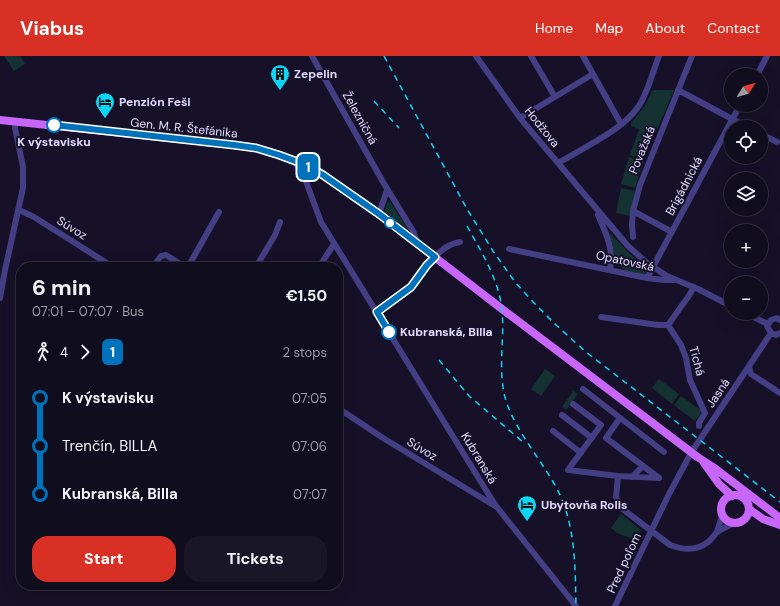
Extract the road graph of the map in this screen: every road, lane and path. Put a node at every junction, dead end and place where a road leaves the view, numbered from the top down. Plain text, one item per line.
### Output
1 (312, 56) edge
2 (476, 56) edge
3 (531, 56) edge
4 (583, 56) edge
5 (658, 56) edge
6 (692, 56) edge
7 (767, 56) edge
8 (761, 68) edge
9 (593, 74) junction
10 (678, 90) junction
11 (555, 96) junction
12 (736, 112) edge
13 (520, 118) junction
14 (732, 119) junction
15 (0, 120) edge
16 (16, 121) junction
17 (621, 124) junction
18 (768, 138) edge
19 (777, 142) dead end
20 (294, 160) junction
21 (558, 163) junction
22 (387, 190) junction
23 (595, 208) junction
24 (18, 210) junction
25 (219, 212) dead end
26 (633, 212) junction
27 (379, 214) junction
28 (280, 222) dead end
29 (672, 232) junction
30 (633, 238) dead end
31 (460, 242) dead end
32 (417, 243) junction
33 (334, 244) junction
34 (509, 249) dead end
35 (435, 257) junction
36 (104, 262) edge
37 (157, 262) edge
38 (178, 262) edge
39 (189, 262) edge
40 (259, 262) edge
41 (321, 262) edge
42 (653, 267) junction
43 (610, 269) junction
44 (647, 278) junction
45 (676, 280) junction
46 (694, 287) junction
47 (0, 298) edge
48 (724, 302) edge
49 (377, 312) junction
50 (601, 317) dead end
51 (780, 319) edge
52 (760, 320) edge
53 (768, 324) junction
54 (668, 325) junction
55 (771, 334) junction
56 (780, 334) edge
57 (749, 367) junction
58 (584, 389) dead end
59 (780, 393) edge
60 (573, 404) dead end
61 (343, 411) edge
62 (562, 415) dead end
63 (620, 418) junction
64 (699, 426) dead end
65 (553, 431) dead end
66 (592, 438) junction
67 (581, 452) junction
68 (664, 452) dead end
69 (699, 459) junction
70 (643, 466) junction
71 (684, 466) joint
72 (618, 476) junction
73 (632, 477) junction
74 (719, 484) junction
75 (732, 496) junction
76 (723, 502) junction
77 (496, 506) junction
78 (749, 509) junction
79 (722, 516) junction
80 (780, 518) edge
81 (745, 519) junction
82 (763, 519) junction
83 (734, 523) junction
84 (780, 525) edge
85 (651, 532) junction
86 (717, 532) junction
87 (570, 603) edge
88 (615, 605) edge
89 (576, 606) edge

1 - 22 street, Železničná
2 - 13 street, Hodžova
3 - 11 street
4 - 9 street
5 - 17 street, Považská
6 - 10 street, Považská
7 - 8 street
9 - 11 street
9 - 17 street
10 - 14 street
10 - 26 street, Považská
11 - 13 street
12 - 14 street, Brigádnická
13 - 21 street, Hodžova
14 - 29 street, Brigádnická
15 - 16 main road, Gen. M. R. Štefánika
16 - 20 main road, Gen. M. R. Štefánika
16 - 24 street
17 - 21 street, Považská
18 - 19 street
20 - 27 main road, Gen. M. R. Štefánika
20 - 33 street, Kubranská
21 - 23 street, Hodžova
22 - 27 street
22 - 32 street, Železničná
23 - 42 street, Hodžova
23 - 43 street, Hodžova
24 - 36 street, Súvoz
24 - 47 street
25 - 39 street
26 - 29 street
26 - 30 street, Považská
27 - 32 main road, Gen. M. R. Štefánika
28 - 40 street
29 - 42 street, Brigádnická
31 - 35 street
32 - 35 main road, Gen. M. R. Štefánika
33 - 41 street
33 - 49 street, Kubranská
34 - 43 street, Opatovská
35 - 49 street
35 - 69 main road, Gen. M. R. Štefánika, bridge
37 - 38 street
42 - 44 street, Brigádnická
42 - 45 street, Hodžova
43 - 44 street, Opatovská
44 - 45 street, Opatovská
45 - 46 street, Opatovská
46 - 48 street, Opatovská
46 - 54 street
49 - 77 street, Kubranská
50 - 54 street
51 - 53 street
52 - 53 street
53 - 55 street
54 - 64 street, Tichá
55 - 56 street
55 - 57 street, Jasná
57 - 59 street
57 - 71 street, Jasná
58 - 63 street
60 - 66 street
61 - 77 street, Súvoz
62 - 66 street
63 - 68 street
63 - 70 street
65 - 67 street
66 - 67 street
67 - 72 street
69 - 74 main road
69 - 80 main road
70 - 73 street
70 - 73 street
71 - 85 street, Pred poľom
72 - 73 street
72 - 85 street, Pred poľom
74 - 75 main road
74 - 76 main road
75 - 76 main road
75 - 78 main road
76 - 79 main road
77 - 87 street, Kubranská
78 - 81 main road
78 - 82 main road
79 - 83 main road
79 - 86 street, Pred poľom
81 - 82 main road
81 - 83 main road
82 - 84 main road
83 - 86 street, Pred poľom
85 - 86 street, Pred poľom
85 - 88 street, Pred poľom
87 - 89 street, Kubranská

